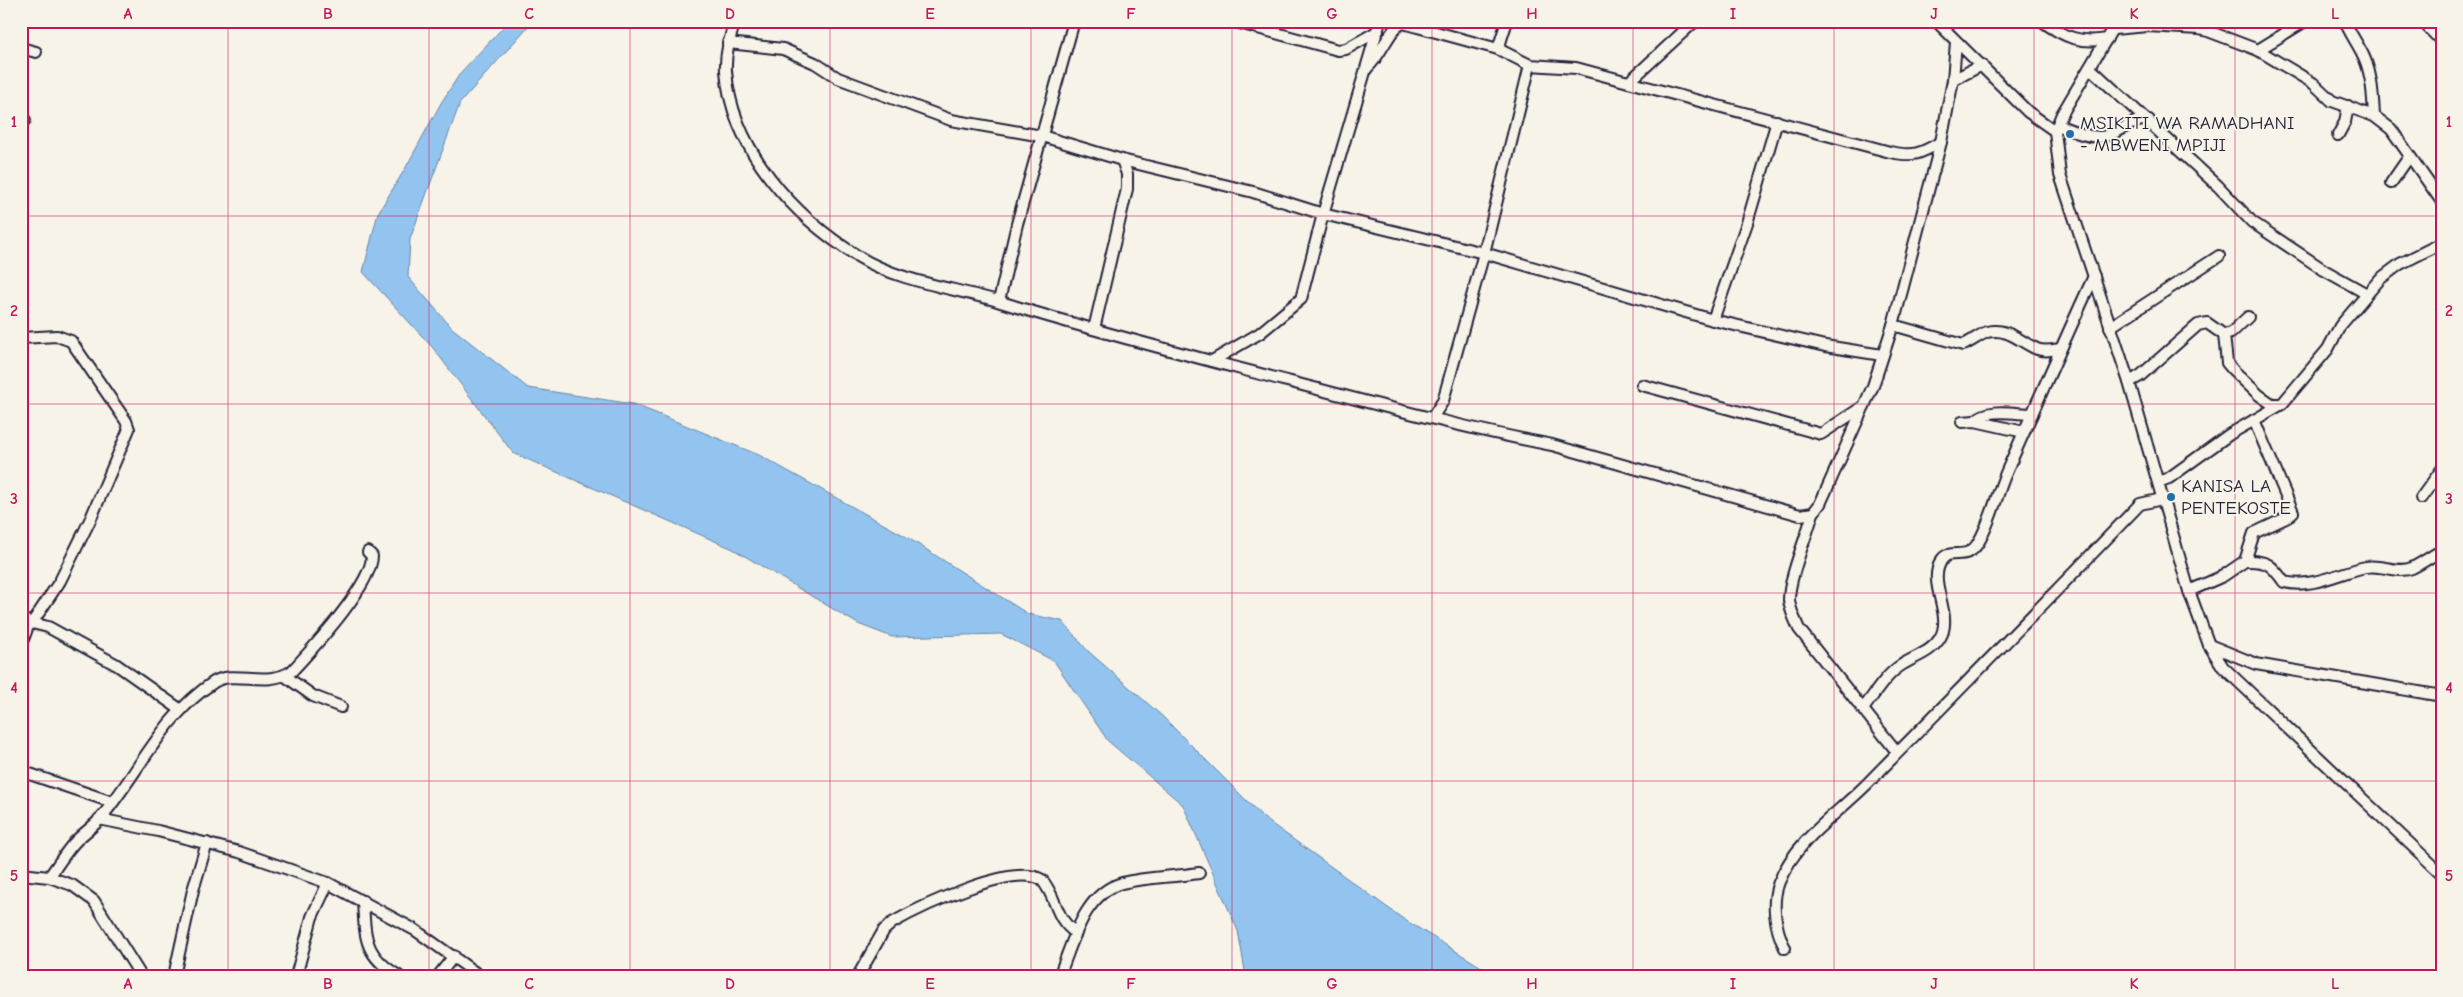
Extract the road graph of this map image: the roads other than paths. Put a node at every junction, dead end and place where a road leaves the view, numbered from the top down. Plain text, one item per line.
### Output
1 (735, 21) edge
2 (1074, 21) edge
3 (1232, 21) edge
4 (1507, 21) edge
5 (1696, 21) edge
6 (1936, 21) edge
7 (2042, 21) edge
8 (2305, 21) edge
9 (2345, 21) edge
10 (2437, 21) edge
11 (2115, 25) edge
12 (1379, 26) edge
13 (2425, 26) edge
14 (2107, 39) junction
15 (1956, 42) junction
16 (2442, 42) edge
17 (728, 44) junction
18 (21, 48) edge
19 (1498, 49) junction
20 (2258, 50) junction
21 (36, 52) dead end
22 (1530, 65) junction
23 (1982, 65) junction
24 (1367, 68) junction
25 (2090, 68) junction
26 (1953, 80) junction
27 (1629, 82) junction
28 (2348, 106) junction
29 (2374, 116) junction
30 (2149, 120) junction
31 (1777, 122) junction
32 (2056, 128) junction
33 (2338, 135) dead end
34 (1042, 136) junction
35 (1941, 142) junction
36 (2409, 157) junction
37 (1122, 160) junction
38 (2391, 183) dead end
39 (2442, 202) edge
40 (1323, 214) junction
41 (2442, 243) edge
42 (1484, 253) junction
43 (2219, 256) dead end
44 (2094, 276) junction
45 (2367, 294) junction
46 (999, 301) junction
47 (2248, 317) dead end
48 (1713, 320) junction
49 (1893, 325) junction
50 (2110, 327) junction
51 (1094, 329) junction
52 (2224, 336) junction
53 (21, 338) edge
54 (2060, 349) junction
55 (1882, 355) junction
56 (1212, 361) junction
57 (2129, 382) junction
58 (1642, 385) dead end
59 (2282, 404) junction
60 (1864, 406) junction
61 (2032, 414) junction
62 (1432, 418) junction
63 (2254, 420) junction
64 (1976, 421) junction
65 (1962, 422) dead end
66 (2024, 432) junction
67 (2442, 469) edge
68 (2158, 482) junction
69 (2421, 498) dead end
70 (2162, 500) junction
71 (1814, 513) junction
72 (2442, 550) edge
73 (368, 552) dead end
74 (2245, 561) junction
75 (2189, 591) junction
76 (21, 619) edge
77 (32, 623) junction
78 (21, 645) edge
79 (2208, 645) junction
80 (285, 676) junction
81 (2442, 696) edge
82 (342, 707) dead end
83 (1863, 709) junction
84 (181, 710) junction
85 (1896, 752) junction
86 (21, 772) edge
87 (112, 802) junction
88 (100, 819) junction
89 (207, 843) junction
90 (1199, 873) dead end
91 (21, 874) edge
92 (2442, 874) edge
93 (49, 877) junction
94 (328, 883) junction
95 (363, 901) junction
96 (1076, 933) junction
97 (1784, 948) dead end
98 (454, 956) junction
99 (142, 976) edge
100 (174, 976) edge
101 (296, 976) edge
102 (399, 976) edge
103 (438, 976) edge
104 (480, 976) edge
105 (858, 976) edge
106 (1059, 976) edge

1 - 17 street
2 - 34 street
3 - 12 street
4 - 19 street
5 - 27 street
6 - 15 street
7 - 14 street
8 - 20 street
9 - 29 street
10 - 13 street
11 - 14 street
11 - 20 street
12 - 24 street
13 - 16 street
14 - 25 street
15 - 23 street
15 - 26 street
17 - 34 street
17 - 46 street
18 - 21 street
19 - 22 street
19 - 24 street
20 - 28 street
22 - 27 street
22 - 42 street
23 - 26 street
23 - 32 street
24 - 40 street
25 - 30 street
25 - 32 street
26 - 35 street
27 - 31 street
28 - 29 street
28 - 33 street
29 - 36 street
30 - 32 street
30 - 45 street
31 - 35 street
31 - 48 street
32 - 44 street
34 - 37 street
34 - 46 street
35 - 49 street
36 - 38 street
36 - 39 street
37 - 40 street
37 - 51 street
40 - 42 street
40 - 56 street
41 - 45 street
42 - 48 street
42 - 62 street
43 - 50 street
44 - 50 street
44 - 54 street
45 - 59 street
46 - 51 street
47 - 52 street
48 - 55 street
49 - 54 street
49 - 55 street
50 - 57 street
51 - 56 street
52 - 57 street
52 - 59 street
53 - 77 street
54 - 61 street
55 - 60 street
56 - 62 street
57 - 68 street
58 - 60 street
59 - 63 street
60 - 71 street
61 - 64 street
61 - 66 street
62 - 71 street
63 - 68 street
63 - 74 street
64 - 65 street
64 - 66 street
66 - 83 street
67 - 69 street
68 - 70 street
70 - 75 street
70 - 85 street
71 - 83 street
72 - 74 street
73 - 80 street
74 - 75 street
75 - 79 street
76 - 77 street
77 - 78 street
77 - 84 street
79 - 81 street
79 - 92 street
80 - 82 street
80 - 84 street
83 - 85 street
84 - 87 street
85 - 97 street
86 - 87 street
87 - 88 street
88 - 89 street
88 - 93 street
89 - 94 street
89 - 100 street
90 - 96 street
91 - 93 street
93 - 99 street
94 - 95 street
94 - 101 street
95 - 98 street
95 - 102 street
96 - 105 street
96 - 106 street
98 - 103 street
98 - 104 street

